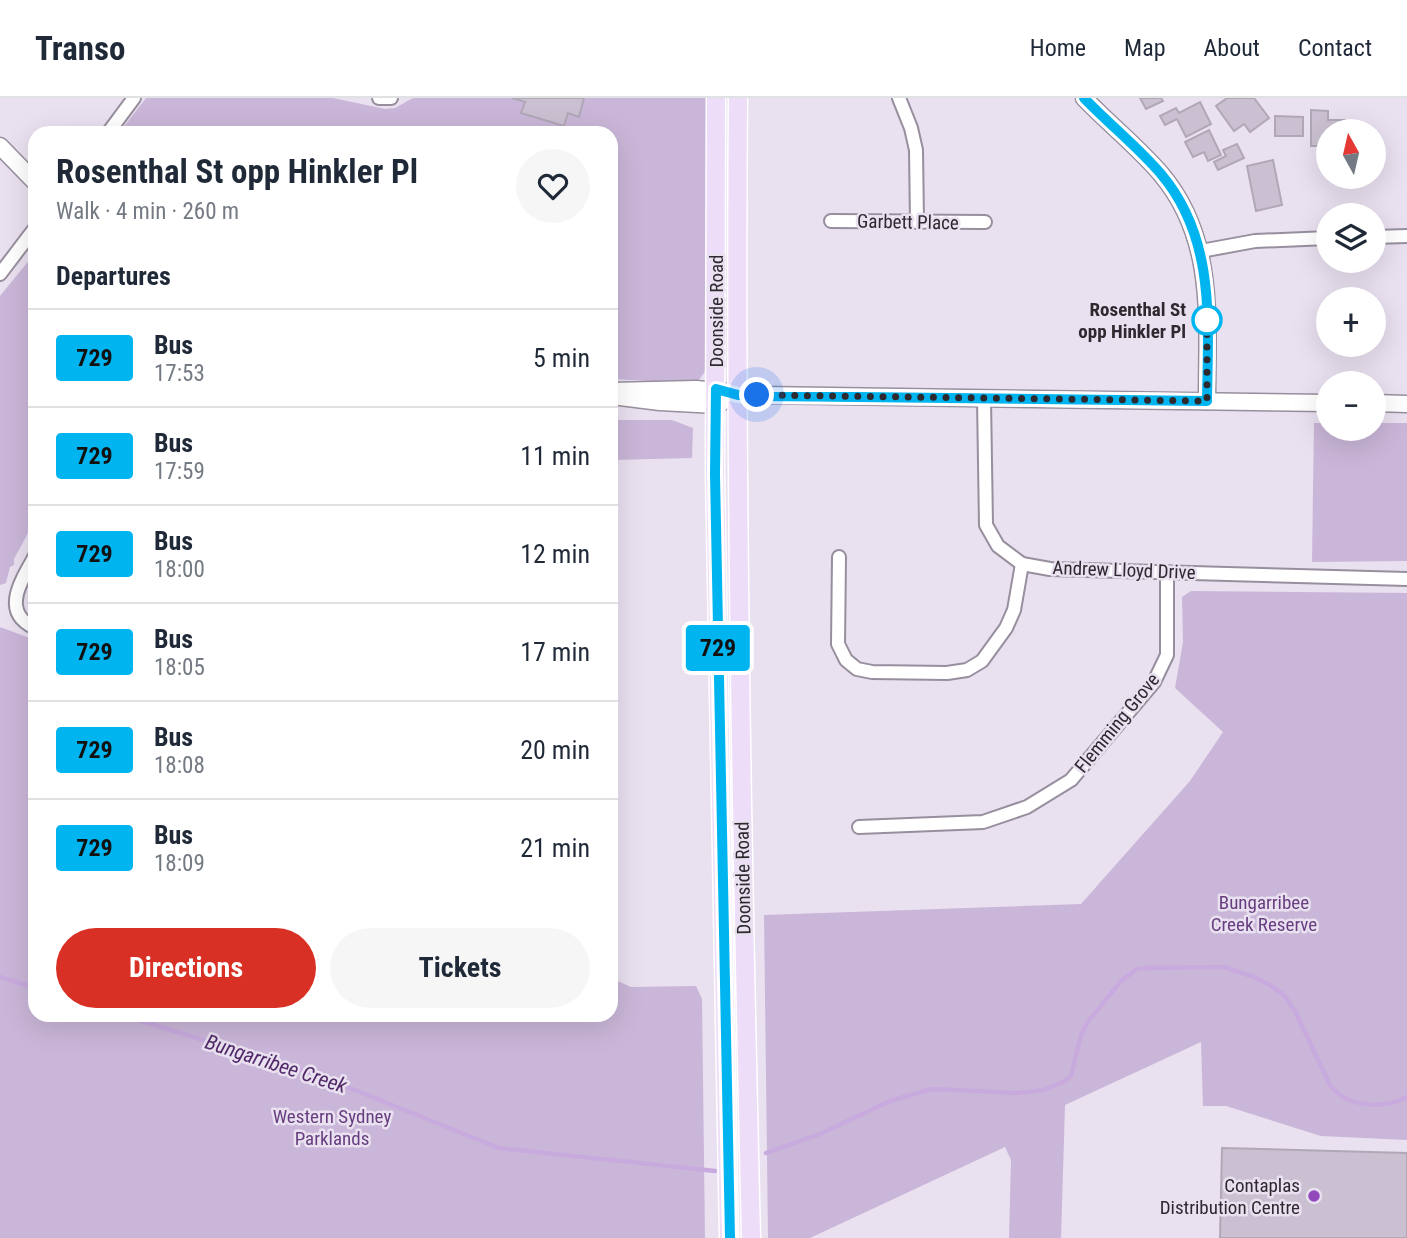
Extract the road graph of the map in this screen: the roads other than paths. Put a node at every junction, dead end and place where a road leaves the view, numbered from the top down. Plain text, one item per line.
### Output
1 (135, 98) edge
2 (379, 98) edge
3 (391, 98) edge
4 (716, 98) edge
5 (738, 98) edge
6 (899, 98) edge
7 (1084, 98) edge
8 (113, 126) edge
9 (0, 146) edge
10 (28, 175) edge
11 (831, 221) dead end
12 (917, 222) junction
13 (985, 222) dead end
14 (1407, 236) edge
15 (28, 237) edge
16 (1386, 237) edge
17 (1316, 238) edge
18 (1201, 251) junction
19 (0, 274) edge
20 (618, 393) edge
21 (738, 395) junction
22 (716, 397) junction
23 (984, 398) junction
24 (1207, 401) junction
25 (1316, 403) edge
26 (1386, 404) edge
27 (1407, 404) edge
28 (839, 556) dead end
29 (1022, 564) junction
30 (28, 569) edge
31 (1167, 572) junction
32 (1407, 579) edge
33 (28, 625) edge
34 (859, 827) dead end
35 (729, 1238) edge
36 (751, 1238) edge

1 - 8 street
2 - 3 street
4 - 22 main road, Doonside Road
5 - 21 main road, Doonside Road
6 - 12 street
7 - 18 street
9 - 10 street
11 - 12 street, Garbett Place
12 - 13 street, Garbett Place
14 - 16 street
15 - 19 street
17 - 18 street
18 - 24 street
20 - 22 street
21 - 22 street
21 - 23 street
21 - 36 main road, Doonside Road
22 - 35 main road, Doonside Road
23 - 24 street
23 - 29 street
24 - 25 street
26 - 27 street
28 - 29 street
29 - 31 street, Andrew Lloyd Drive
30 - 33 street
31 - 32 street, Andrew Lloyd Drive
31 - 34 street, Flemming Grove

